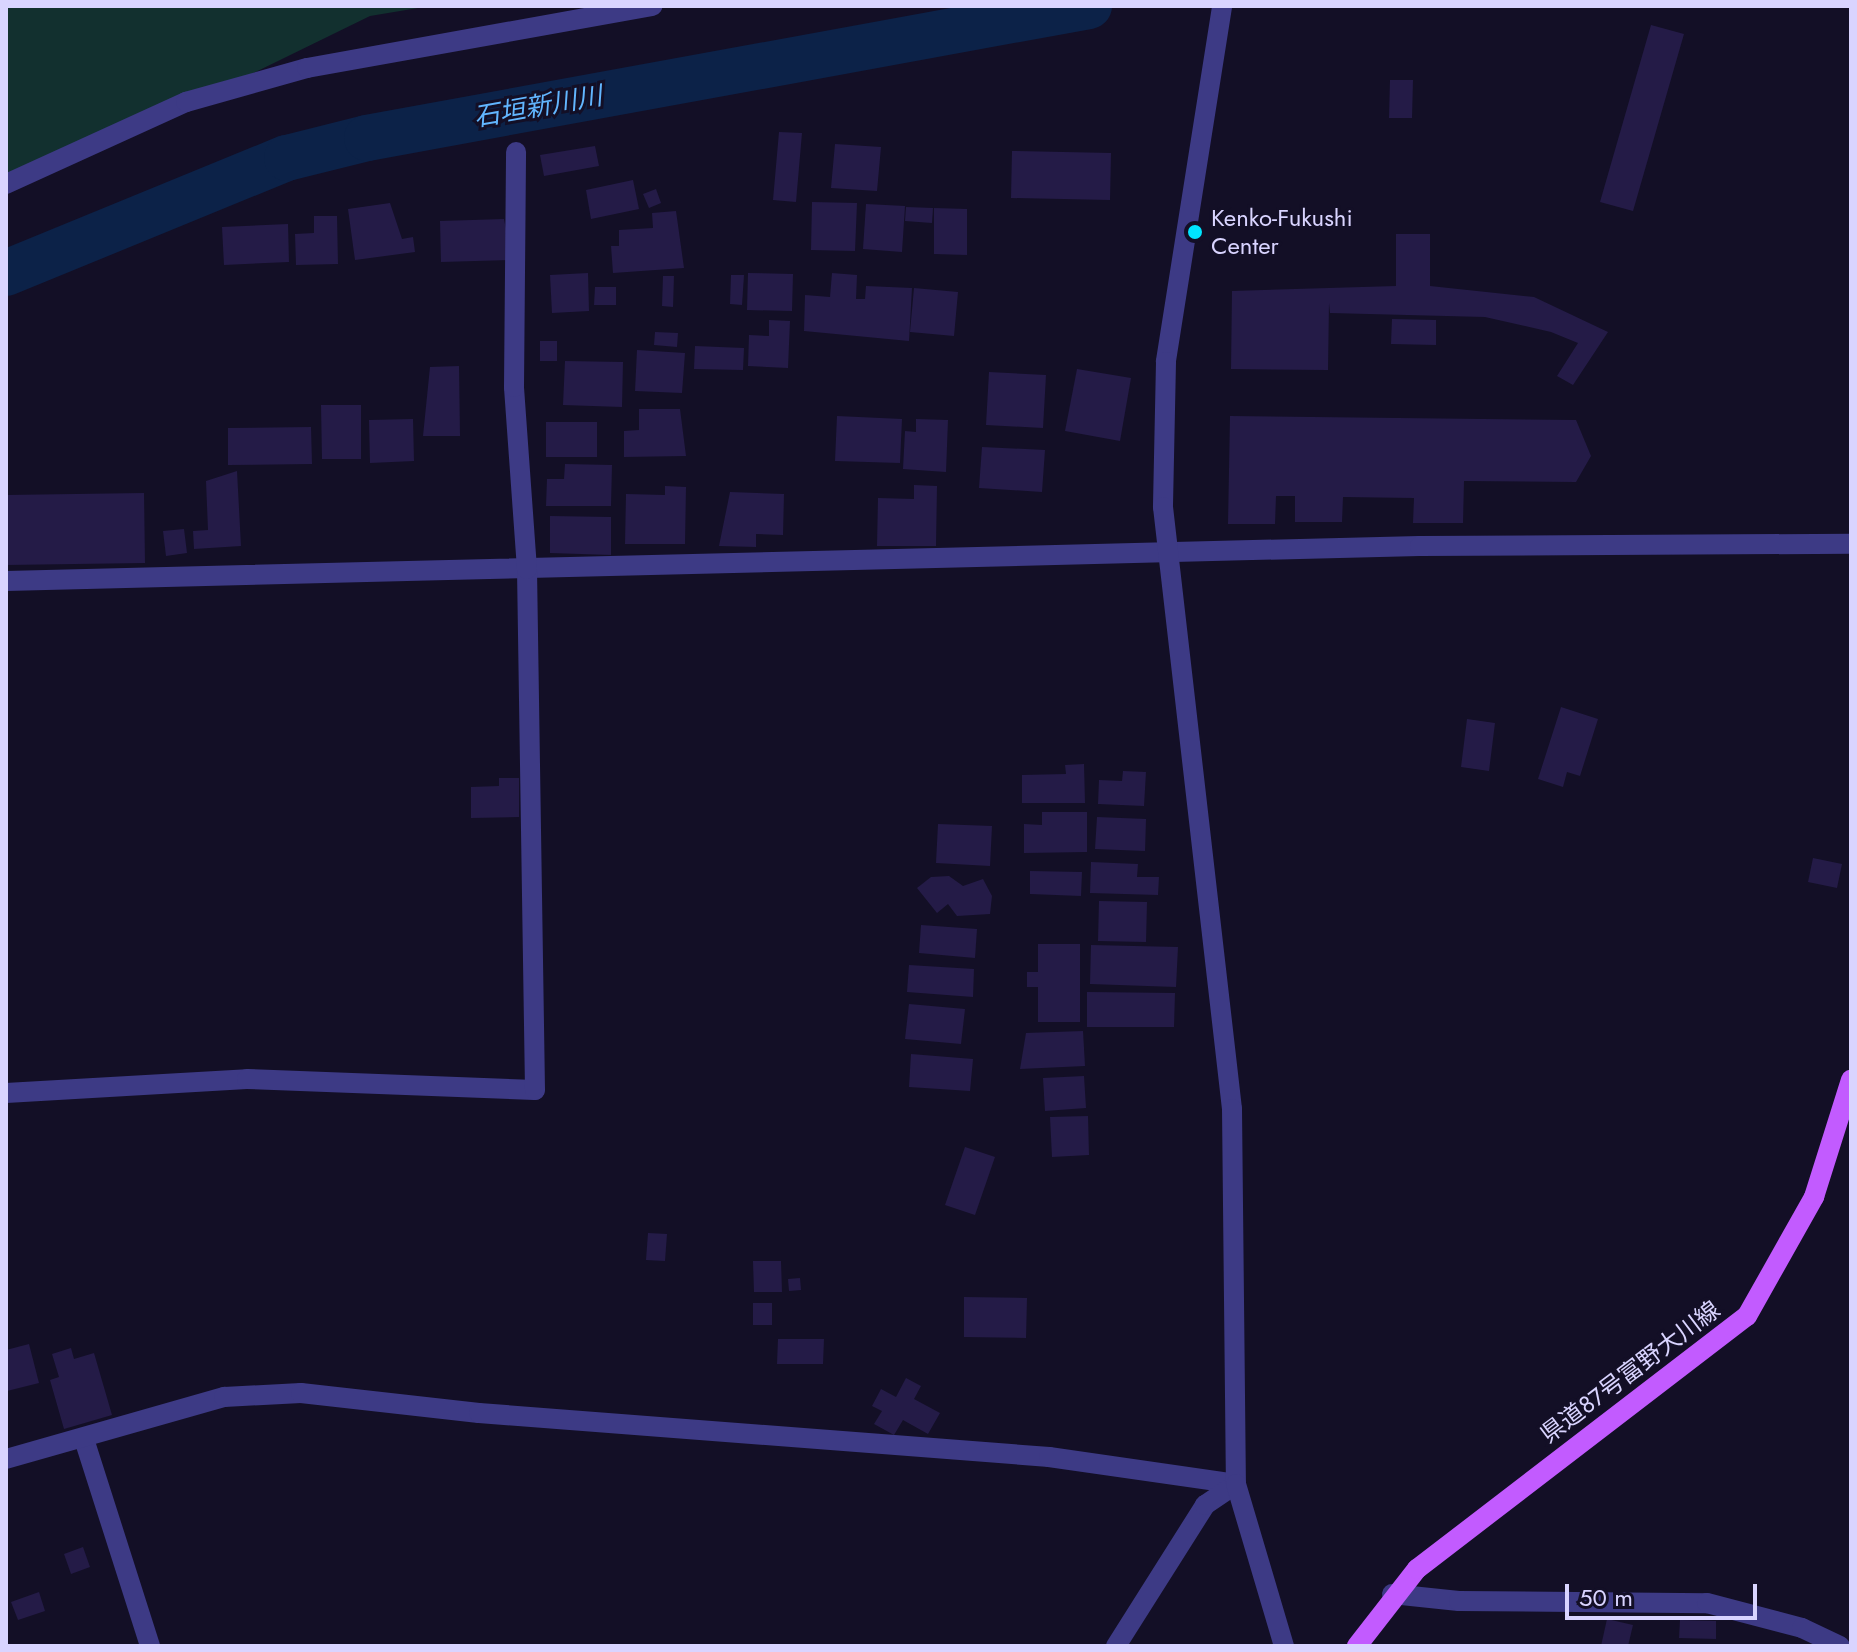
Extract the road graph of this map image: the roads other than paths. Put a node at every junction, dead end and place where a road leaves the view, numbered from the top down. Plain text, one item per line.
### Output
1 (652, 6) edge
2 (1222, 6) edge
3 (516, 152) dead end
4 (6, 184) edge
5 (1851, 544) edge
6 (1168, 557) junction
7 (527, 569) junction
8 (6, 581) edge
9 (1851, 1080) edge
10 (6, 1093) edge
11 (84, 1439) junction
12 (6, 1459) edge
13 (1236, 1484) junction
14 (1392, 1594) junction
15 (1802, 1637) edge
16 (150, 1646) edge
17 (1116, 1646) edge
18 (1284, 1646) edge
19 (1357, 1646) edge
20 (1840, 1646) edge

1 - 4 street
2 - 6 street
3 - 7 street
5 - 6 street
6 - 7 street
6 - 13 street
7 - 8 street
7 - 10 street
9 - 14 main road, 県道87号富野大川線
11 - 12 street
11 - 13 street
11 - 16 street
13 - 17 street
13 - 18 street
14 - 15 street
14 - 19 main road, 県道87号富野大川線
15 - 20 street

